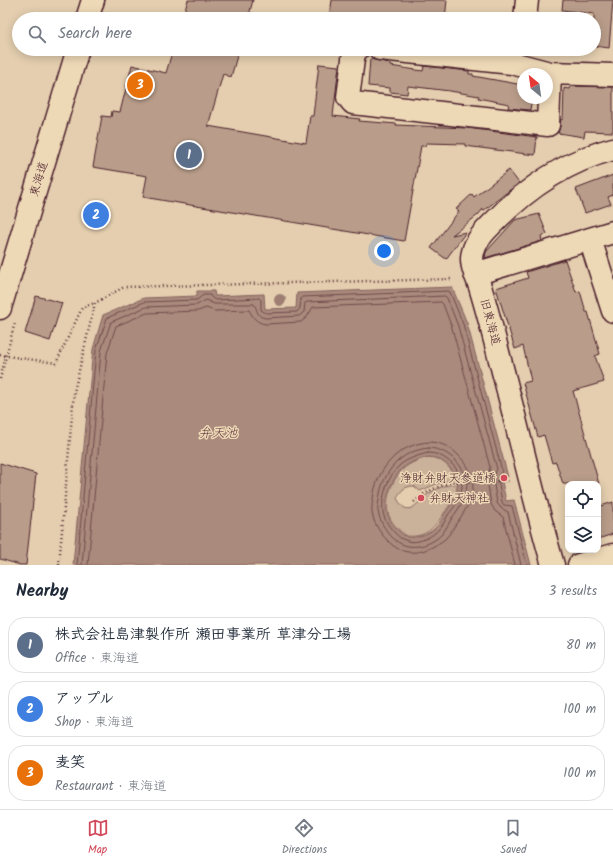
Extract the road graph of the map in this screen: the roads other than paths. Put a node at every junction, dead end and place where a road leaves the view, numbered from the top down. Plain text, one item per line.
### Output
1 (93, 0) edge
2 (528, 0) edge
3 (89, 12) edge
4 (526, 12) edge
5 (76, 56) edge
6 (353, 56) edge
7 (502, 56) edge
8 (519, 57) edge
9 (542, 68) edge
10 (553, 72) edge
11 (613, 75) edge
12 (549, 104) edge
13 (613, 149) edge
14 (613, 232) edge
15 (590, 239) junction
16 (475, 274) junction
17 (0, 308) edge
18 (613, 311) edge
19 (613, 555) edge
20 (553, 565) edge
21 (579, 565) edge

1 - 3 main road
2 - 4 main road
5 - 17 main road, 東海道
6 - 12 main road
7 - 8 main road
8 - 9 main road
10 - 11 main road
13 - 16 main road, 旧東海道
14 - 15 main road
15 - 16 main road
15 - 18 main road
16 - 20 main road, 旧東海道
19 - 21 main road

